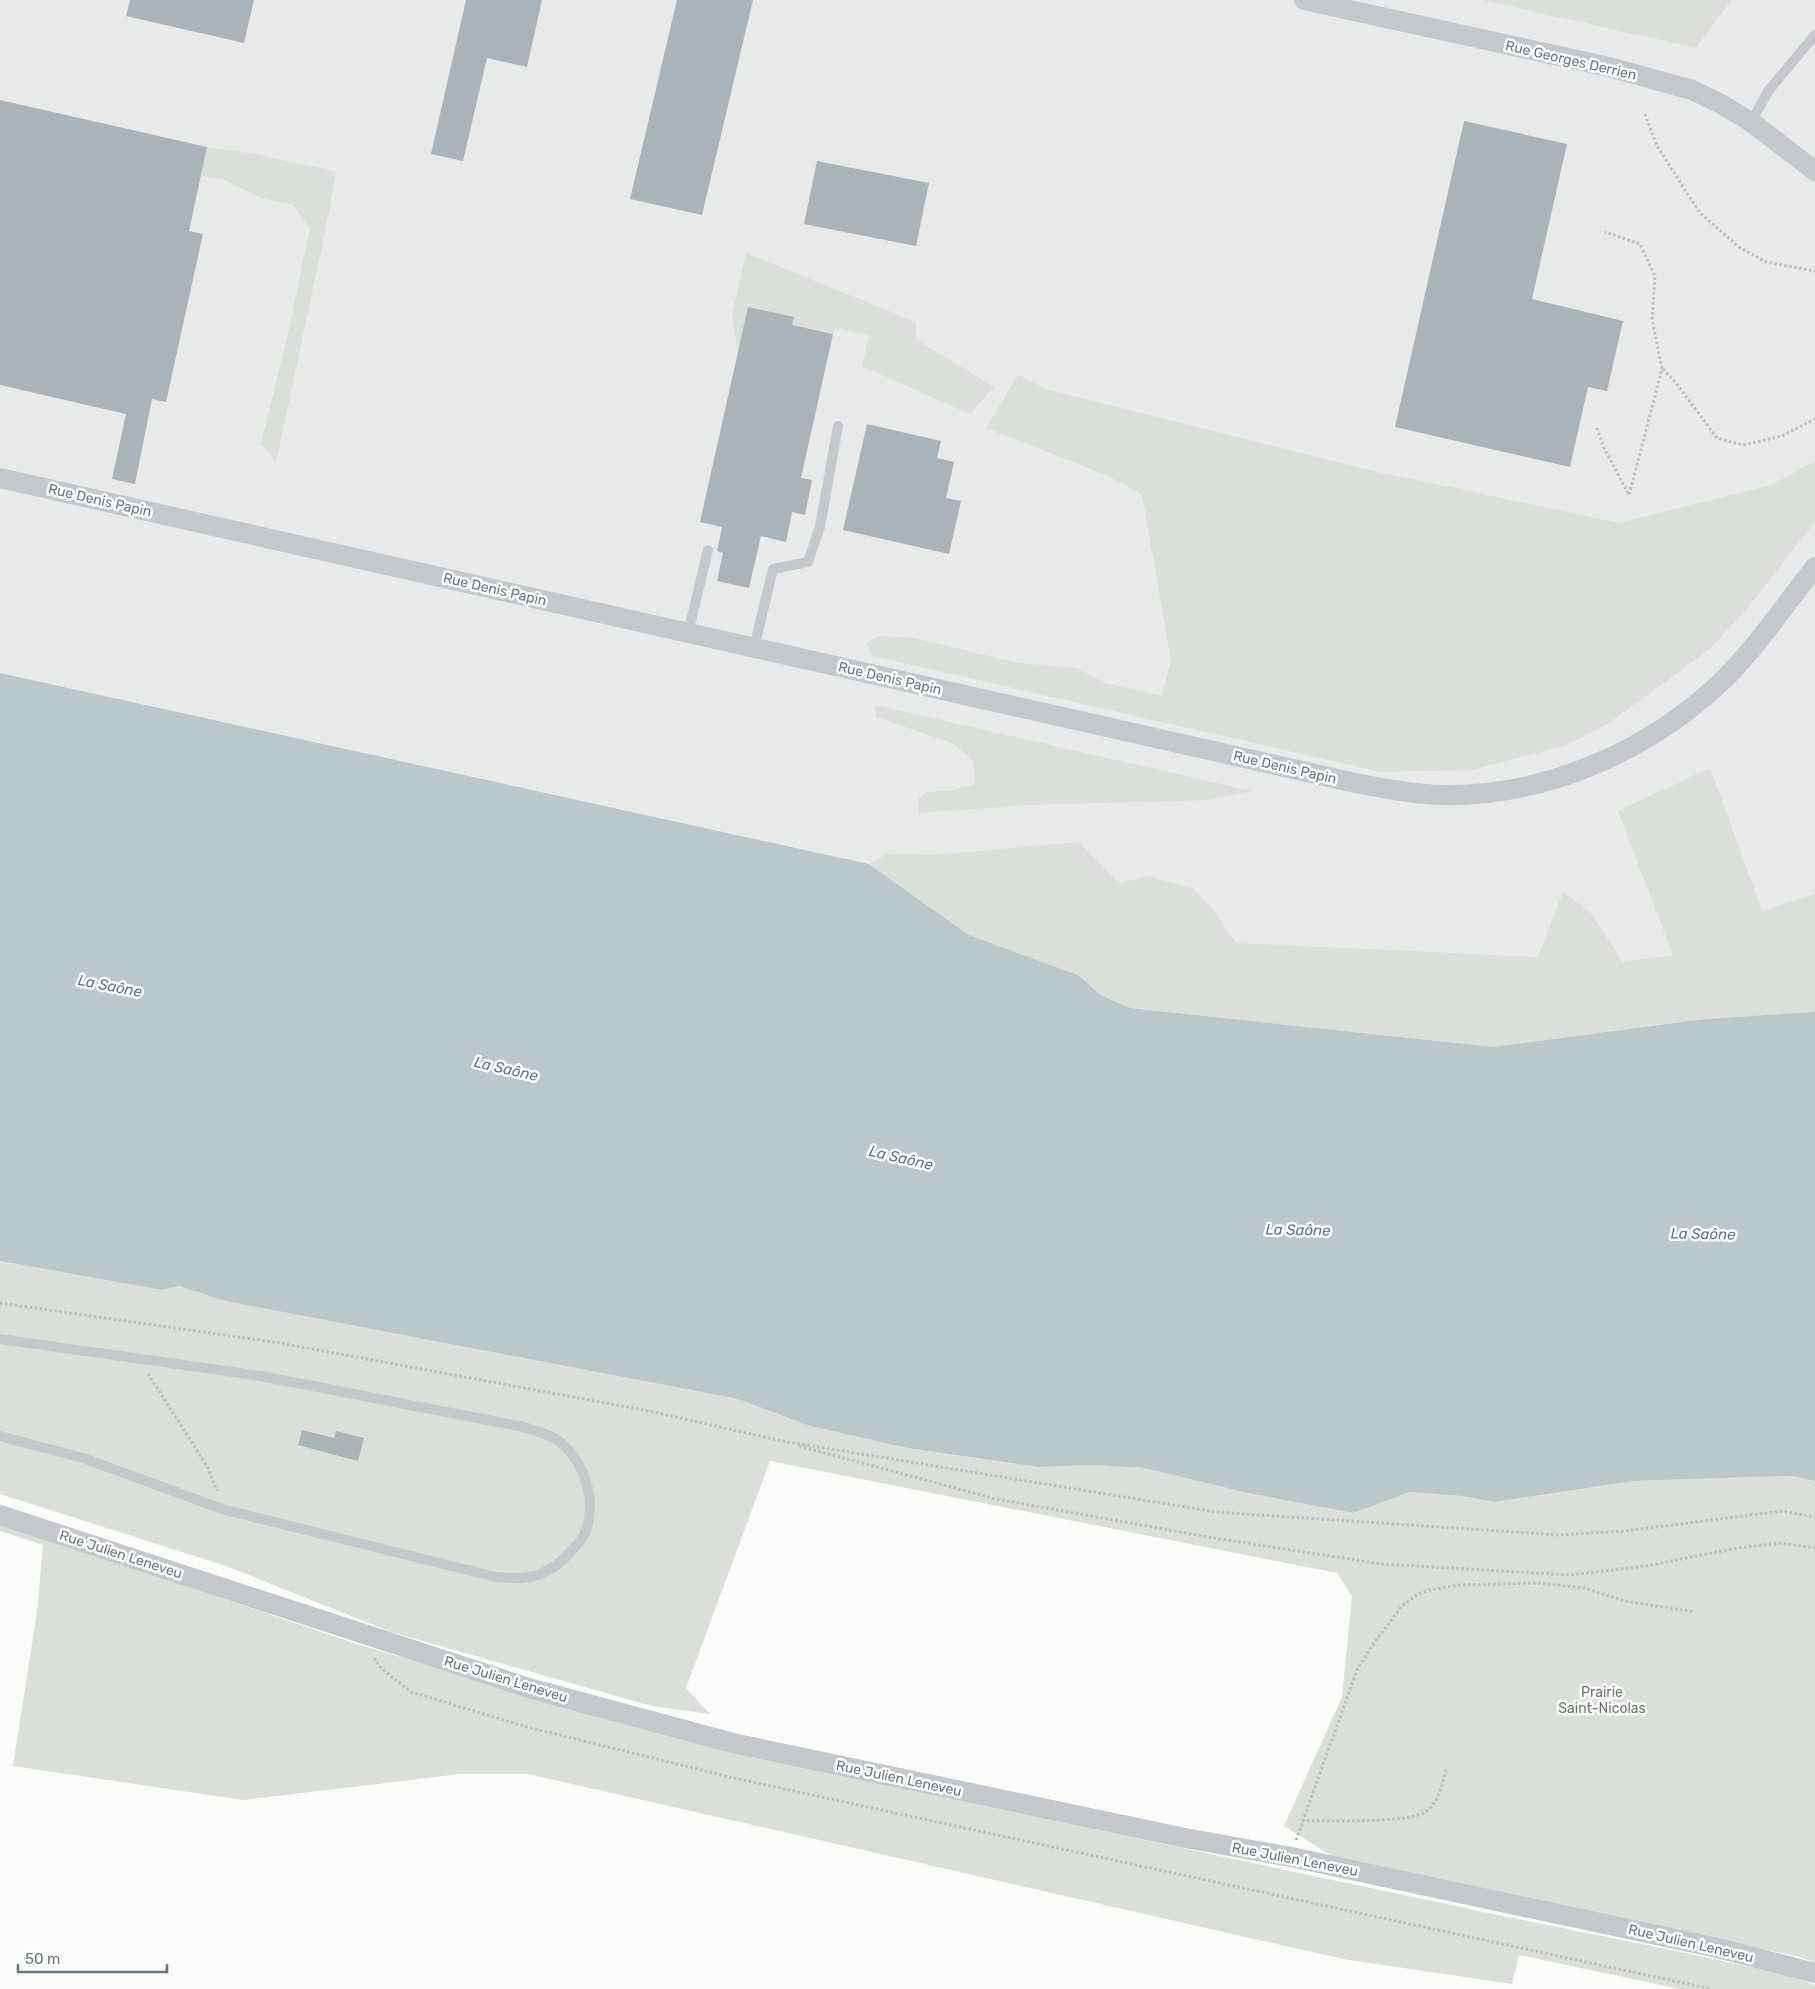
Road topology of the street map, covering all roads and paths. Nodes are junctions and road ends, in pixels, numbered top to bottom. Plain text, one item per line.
1 (1304, 0) edge
2 (1815, 35) edge
3 (1645, 114) dead end
4 (1751, 122) junction
5 (1815, 171) edge
6 (1605, 232) dead end
7 (1815, 271) edge
8 (1662, 368) junction
9 (1815, 419) edge
10 (838, 426) dead end
11 (1597, 428) dead end
12 (0, 478) edge
13 (708, 550) dead end
14 (1815, 567) edge
15 (688, 633) junction
16 (754, 648) junction
17 (0, 1303) edge
18 (0, 1339) edge
19 (140, 1359) junction
20 (0, 1436) edge
21 (782, 1441) junction
22 (225, 1510) junction
23 (0, 1515) edge
24 (1815, 1517) edge
25 (1815, 1548) edge
26 (1695, 1612) dead end
27 (358, 1632) junction
28 (1446, 1767) dead end
29 (1302, 1821) junction
30 (1291, 1857) junction
31 (1815, 1973) edge
32 (1711, 1989) edge

1 - 4 street, Rue Georges Derrien
2 - 4 lane
3 - 7 path
4 - 5 street, Rue Georges Derrien
6 - 8 path
8 - 9 path
8 - 11 path
10 - 16 lane
12 - 15 street, Rue Denis Papin
13 - 15 lane
14 - 16 street, Rue Denis Papin
15 - 16 street, Rue Denis Papin
17 - 21 path
18 - 19 lane
19 - 22 path
19 - 22 lane
20 - 22 lane
21 - 24 path
21 - 25 path
23 - 27 street, Rue Julien Leneveu
26 - 29 path
27 - 30 street, Rue Julien Leneveu
27 - 32 path
28 - 29 path
29 - 30 path
30 - 31 street, Rue Julien Leneveu

